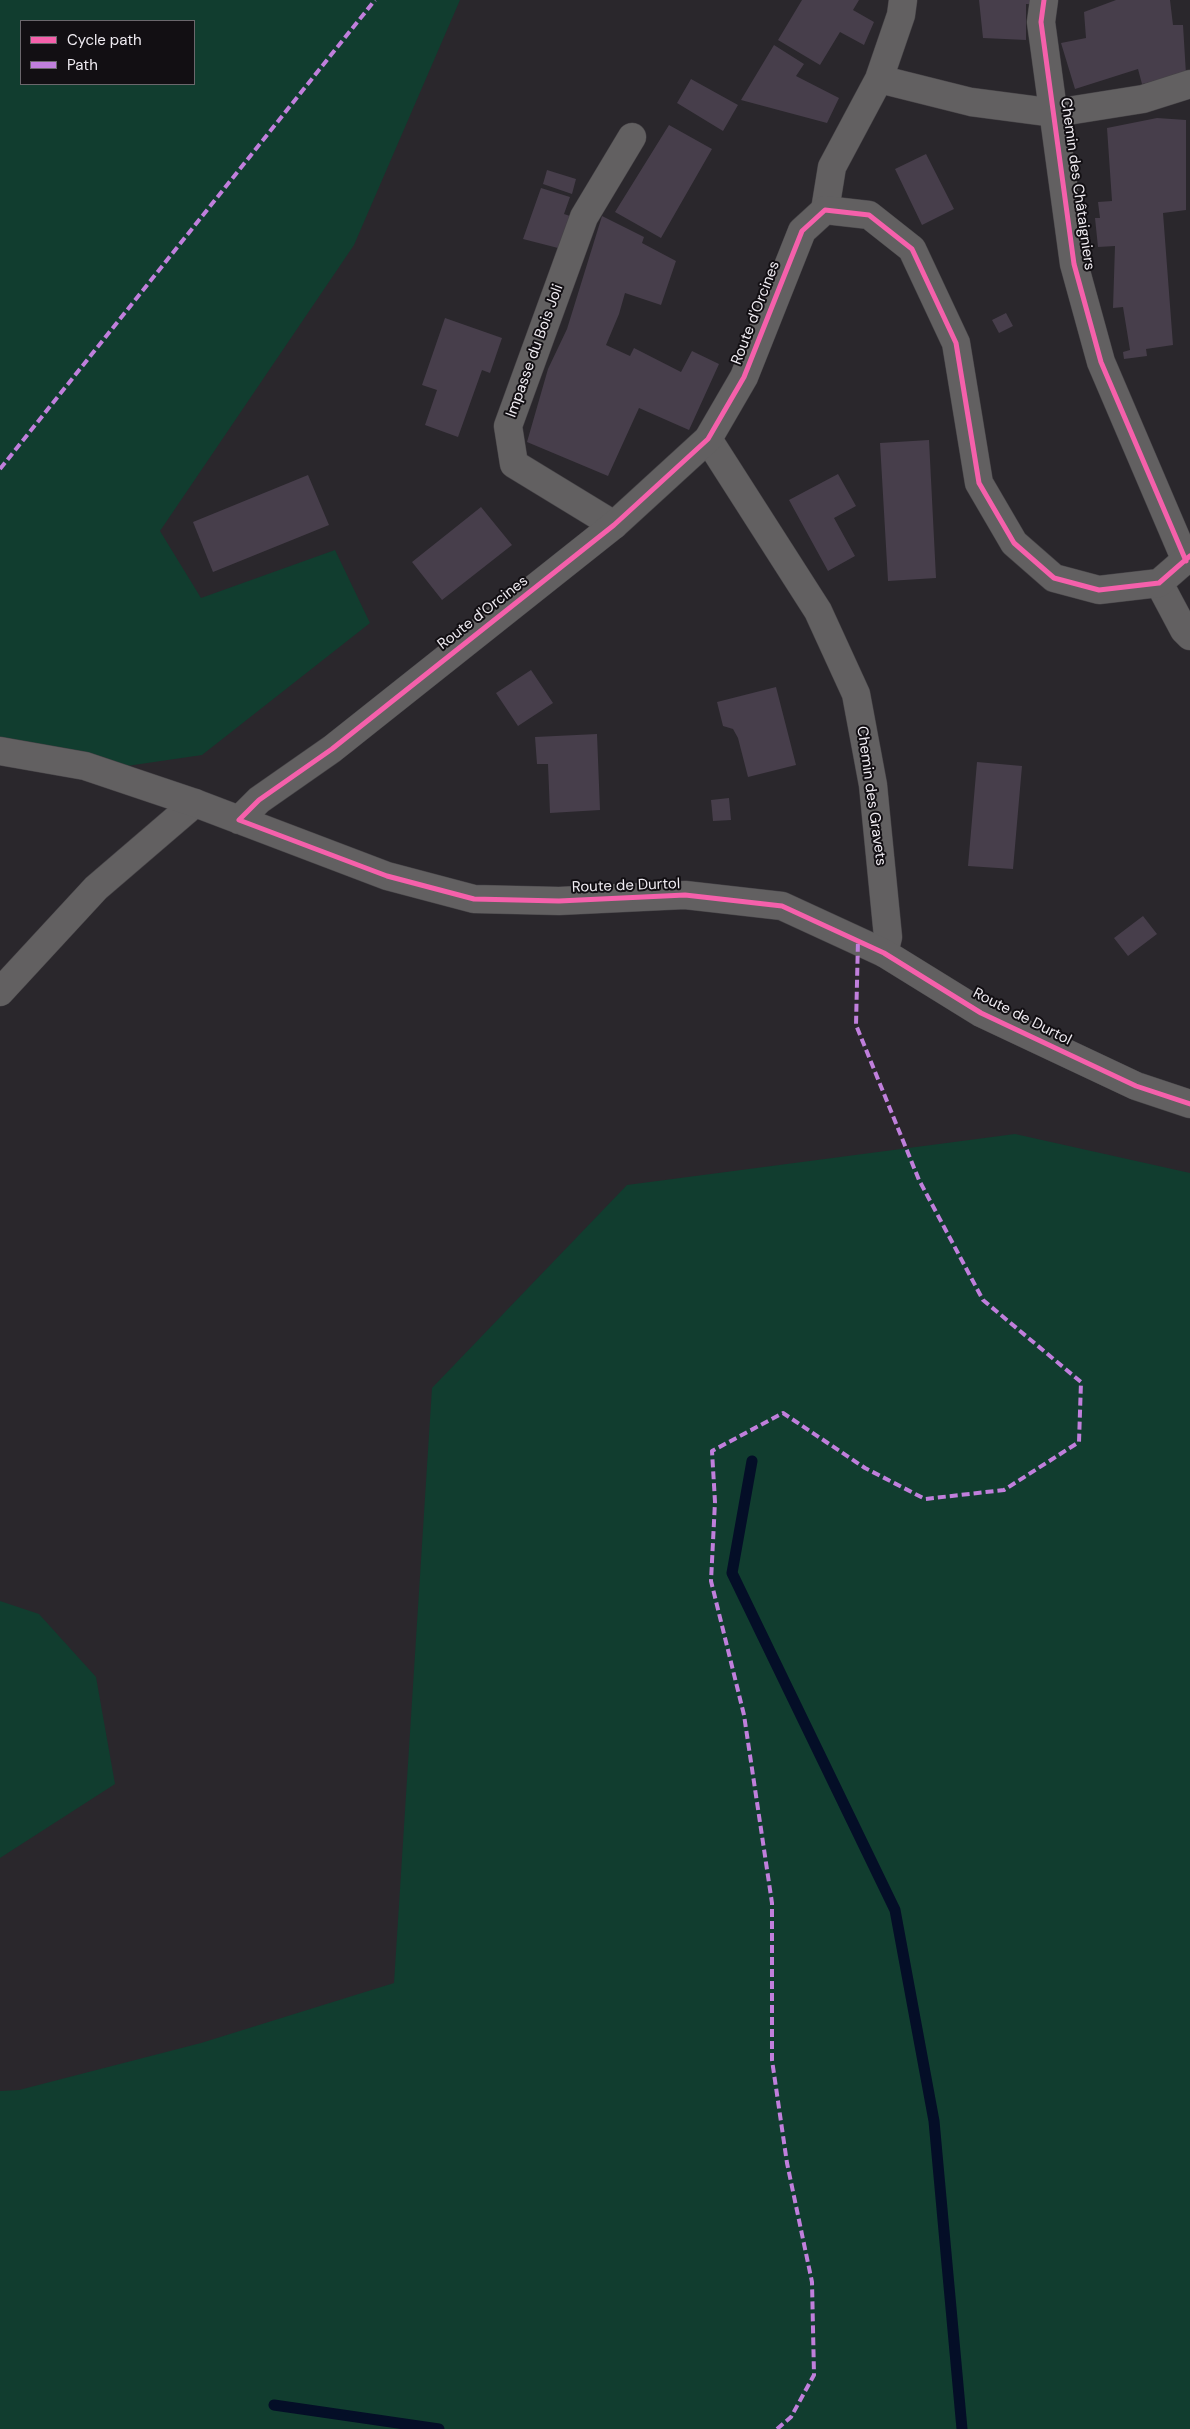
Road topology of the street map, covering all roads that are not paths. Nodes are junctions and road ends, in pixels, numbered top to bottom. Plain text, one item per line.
1 (903, 0) edge
2 (1044, 0) edge
3 (879, 80) junction
4 (1190, 84) edge
5 (1055, 113) junction
6 (632, 137) dead end
7 (825, 210) junction
8 (708, 439) junction
9 (614, 525) junction
10 (1188, 559) edge
11 (1158, 583) junction
12 (1190, 636) edge
13 (0, 751) edge
14 (195, 804) junction
15 (239, 820) junction
16 (884, 953) junction
17 (0, 992) edge
18 (1190, 1104) edge

1 - 3 street
2 - 5 street, Chemin des Châtaigniers
3 - 5 street
3 - 7 street
4 - 5 street
5 - 10 street, Chemin des Châtaigniers
6 - 9 street, Impasse du Bois Joli
7 - 8 street, Route d'Orcines
7 - 11 street
8 - 9 street, Route d'Orcines
8 - 16 street, Chemin des Gravets
9 - 15 street, Route d'Orcines
10 - 11 street
11 - 12 street
13 - 14 street, Route de Durtol
14 - 15 street, Route de Durtol
14 - 17 street
15 - 16 street, Route de Durtol
16 - 18 street, Route de Durtol

